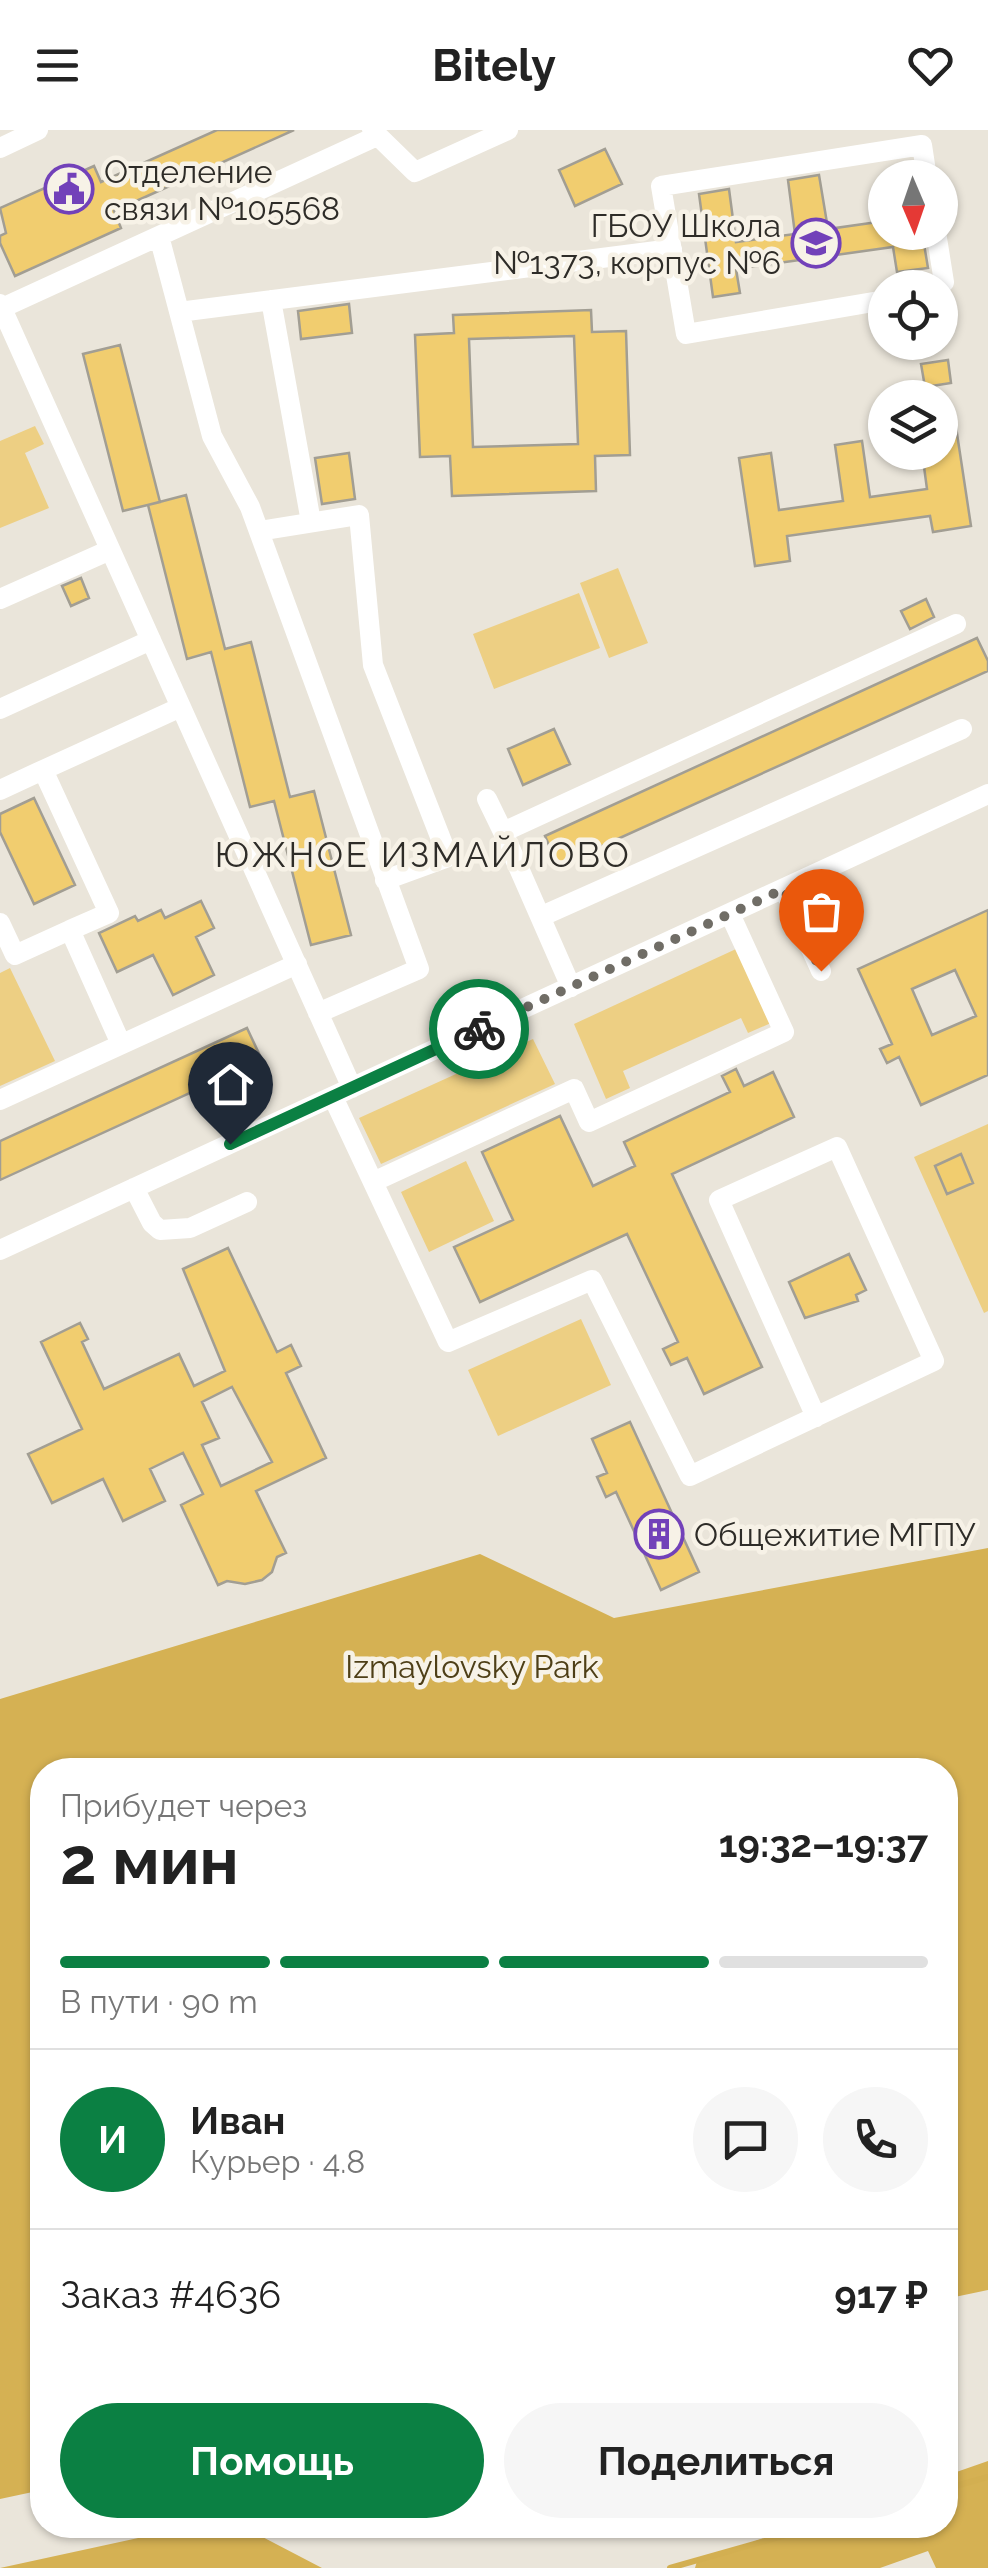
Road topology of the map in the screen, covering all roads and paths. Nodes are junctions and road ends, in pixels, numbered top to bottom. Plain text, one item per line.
1 (38, 130) edge
2 (508, 130) edge
3 (374, 134) edge
4 (0, 148) edge
5 (925, 160) edge
6 (159, 236) junction
7 (672, 249) junction
8 (271, 300) junction
9 (868, 303) edge
10 (1, 306) edge
11 (179, 312) junction
12 (312, 522) junction
13 (259, 531) junction
14 (110, 550) junction
15 (0, 599) edge
16 (956, 624) dead end
17 (151, 640) junction
18 (181, 707) junction
19 (0, 709) edge
20 (962, 729) dead end
21 (43, 770) junction
22 (0, 790) edge
23 (987, 798) edge
24 (487, 800) dead end
25 (503, 832) junction
26 (385, 880) junction
27 (784, 889) junction
28 (730, 914) junction
29 (542, 916) junction
30 (0, 924) edge
31 (70, 930) junction
32 (297, 964) junction
33 (821, 971) dead end
34 (571, 988) junction
35 (318, 1013) junction
36 (121, 1044) junction
37 (343, 1092) junction
38 (0, 1100) edge
39 (374, 1182) junction
40 (134, 1188) junction
41 (247, 1202) dead end
42 (0, 1250) edge
43 (816, 1418) junction

1 - 4 street
2 - 3 street
3 - 6 street
5 - 7 street
6 - 10 street
6 - 11 street
7 - 8 street
7 - 9 street
8 - 11 street
8 - 12 street
10 - 14 street
11 - 13 street
12 - 13 street
12 - 26 street
13 - 26 street
14 - 15 street
14 - 17 street
16 - 25 street
17 - 18 street
17 - 19 street
18 - 21 street
18 - 32 street
20 - 29 street
21 - 22 street
21 - 31 street
23 - 27 street
24 - 25 street
25 - 29 street
26 - 35 street
27 - 28 street
27 - 33 street
28 - 34 street
28 - 39 street
29 - 34 street
30 - 31 street
31 - 36 street
32 - 35 street
32 - 36 street
34 - 37 street
35 - 37 street
36 - 38 street
37 - 39 street
37 - 40 street
39 - 43 street
40 - 41 street
40 - 42 street
43 - 43 street

